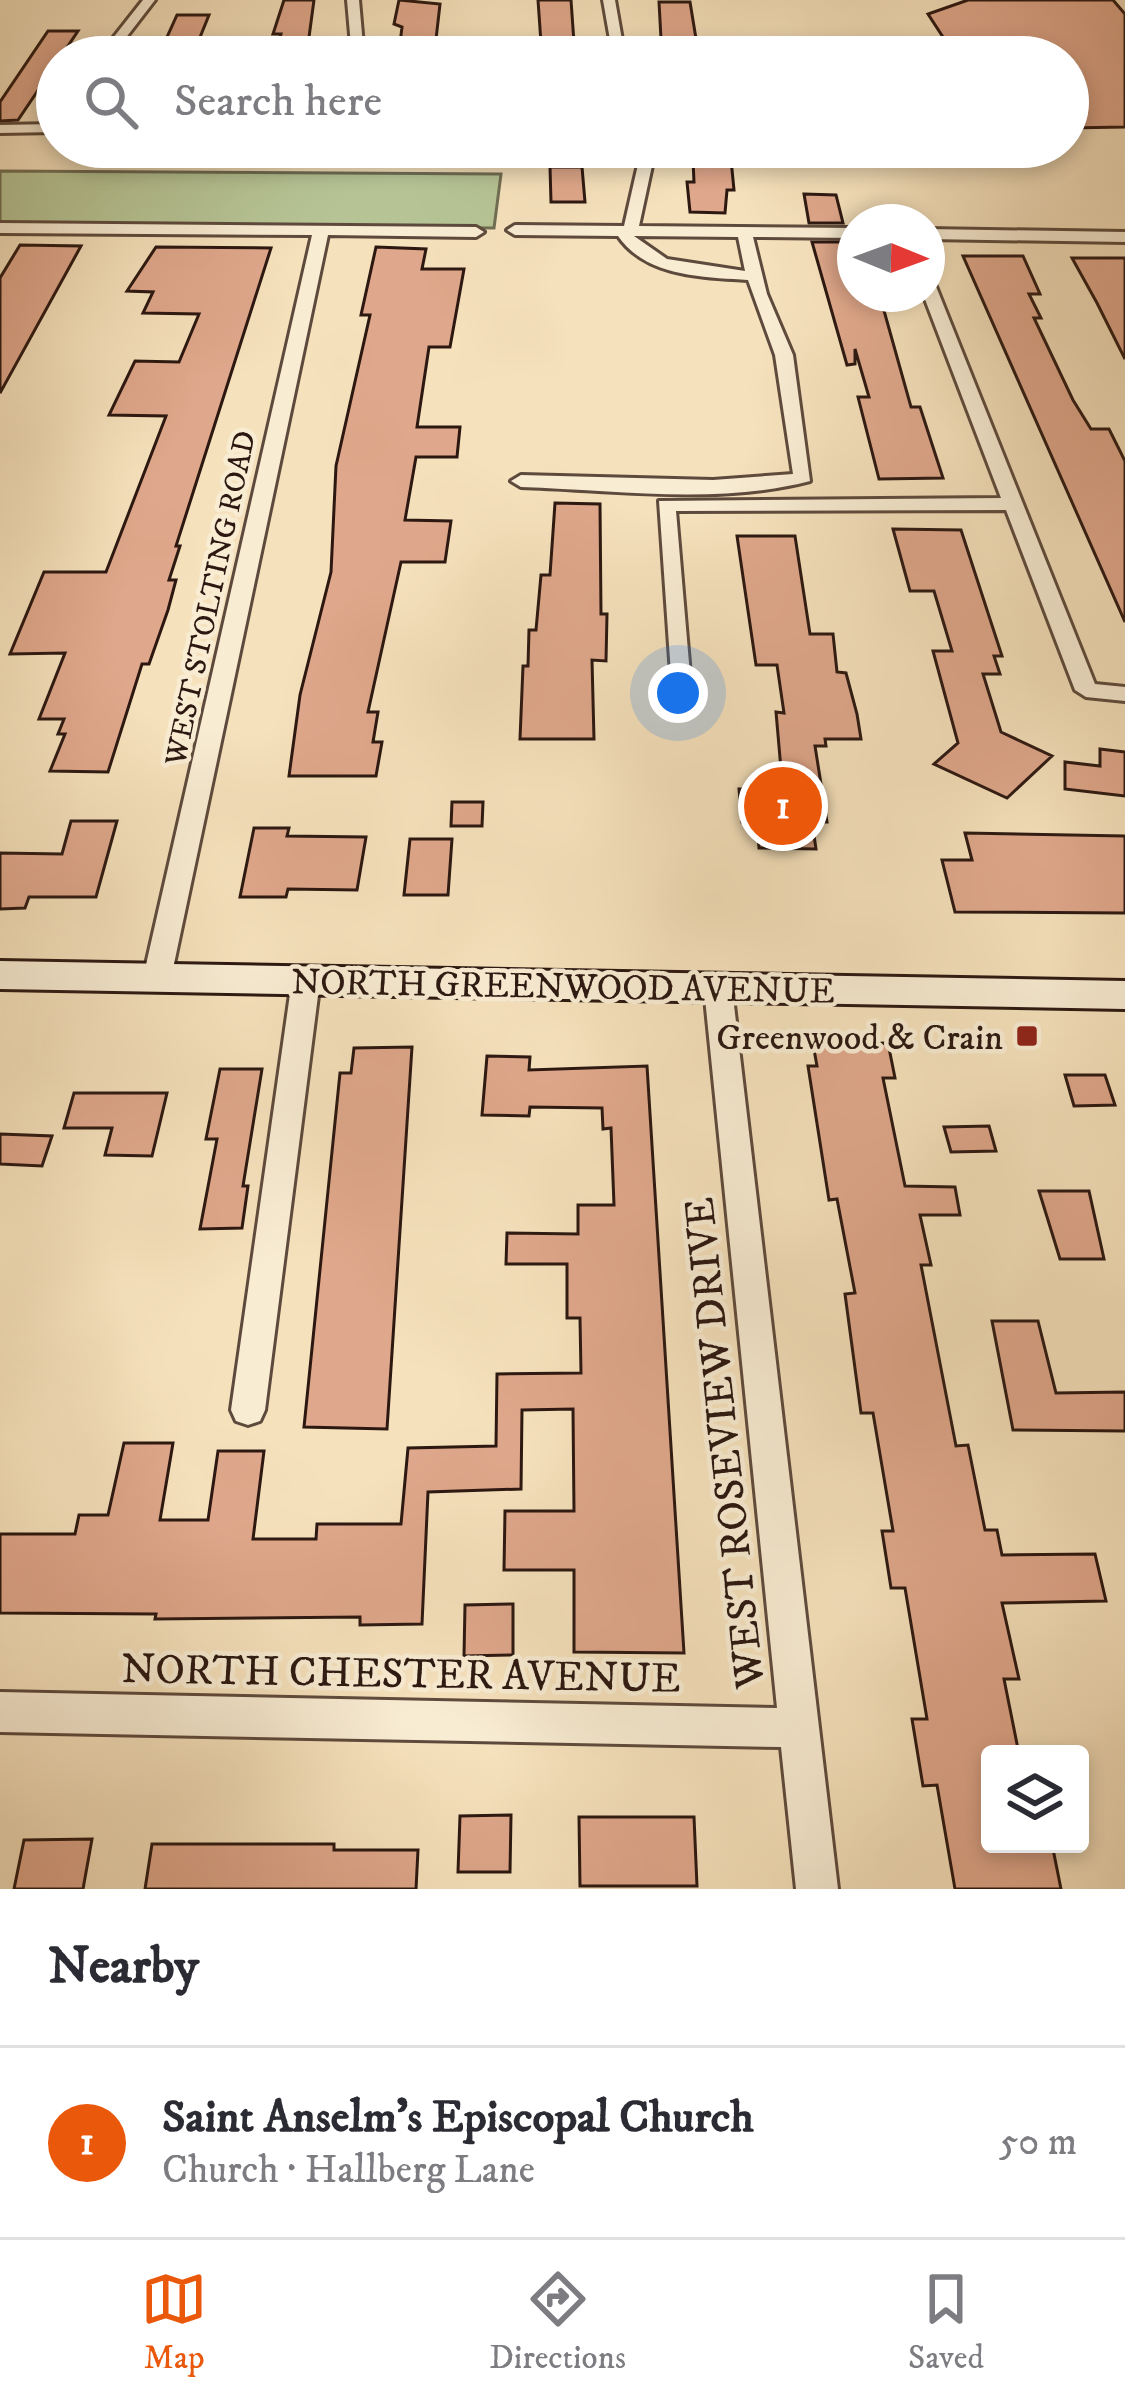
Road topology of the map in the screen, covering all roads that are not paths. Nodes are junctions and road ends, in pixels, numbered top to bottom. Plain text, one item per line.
1 (148, 0) edge
2 (353, 0) edge
3 (609, 0) edge
4 (120, 36) edge
5 (356, 36) edge
6 (615, 36) edge
7 (36, 128) edge
8 (0, 129) edge
9 (643, 168) edge
10 (0, 228) edge
11 (322, 230) junction
12 (515, 230) dead end
13 (627, 230) junction
14 (476, 232) dead end
15 (744, 232) junction
16 (837, 233) edge
17 (945, 234) edge
18 (1125, 237) edge
19 (753, 276) junction
20 (938, 312) edge
21 (520, 481) dead end
22 (745, 483) junction
23 (1014, 504) junction
24 (751, 505) junction
25 (1125, 694) edge
26 (681, 698) dead end
27 (0, 975) edge
28 (157, 978) junction
29 (306, 980) junction
30 (718, 988) junction
31 (1125, 994) edge
32 (248, 1410) dead end
33 (0, 1712) edge
34 (800, 1728) junction
35 (818, 1889) edge

1 - 4 street
2 - 5 street
3 - 6 street
7 - 8 street
9 - 13 street
10 - 11 street
11 - 14 street
11 - 28 street, WEST STOLTING ROAD
12 - 13 street
13 - 15 street
13 - 19 street
15 - 16 street
15 - 19 street
17 - 18 street
19 - 22 street
20 - 23 street
21 - 22 street
22 - 24 street
23 - 24 street
23 - 25 street
24 - 26 street
27 - 28 main road, NORTH GREENWOOD AVENUE
28 - 29 main road, NORTH GREENWOOD AVENUE
29 - 30 main road, NORTH GREENWOOD AVENUE
29 - 32 street
30 - 31 main road, NORTH GREENWOOD AVENUE
30 - 34 street, WEST ROSEVIEW DRIVE
33 - 34 street, NORTH CHESTER AVENUE
34 - 35 street, WEST ROSEVIEW DRIVE

